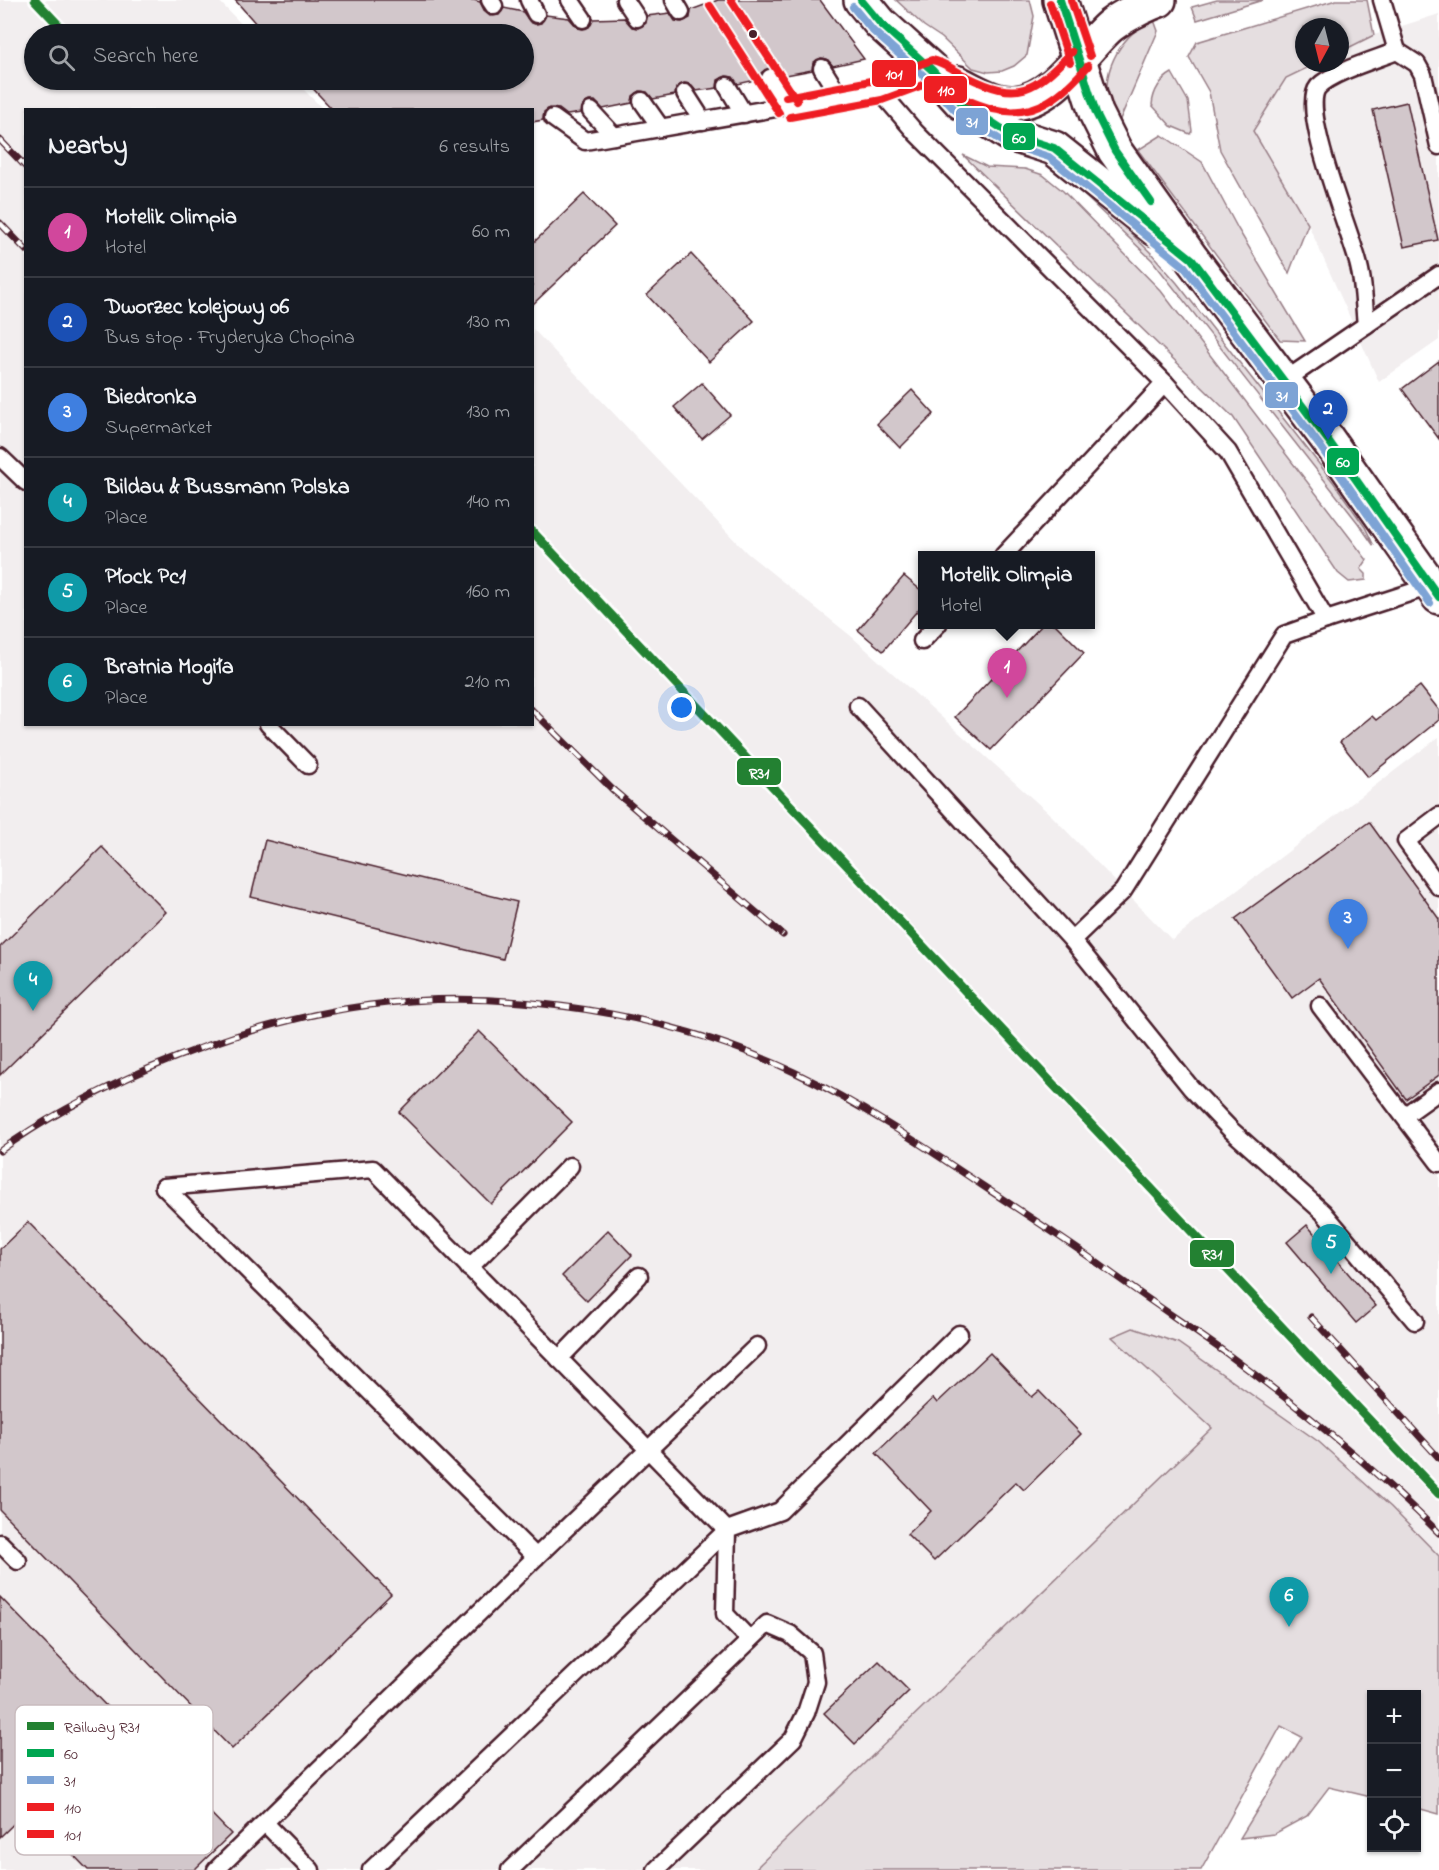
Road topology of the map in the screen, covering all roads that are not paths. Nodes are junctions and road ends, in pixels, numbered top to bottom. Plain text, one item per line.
1 (570, 0) edge
2 (625, 0) edge
3 (861, 0) edge
4 (1060, 0) edge
5 (1159, 0) edge
6 (1382, 0) edge
7 (636, 18) dead end
8 (583, 19) dead end
9 (1397, 51) junction
10 (1080, 59) junction
11 (822, 68) dead end
12 (932, 70) junction
13 (770, 78) dead end
14 (727, 86) dead end
15 (879, 90) junction
16 (685, 93) dead end
17 (840, 97) junction
18 (642, 101) dead end
19 (788, 107) junction
20 (591, 111) dead end
21 (744, 114) junction
22 (553, 118) dead end
23 (703, 121) junction
24 (661, 128) junction
25 (614, 136) junction
26 (1439, 146) edge
27 (1192, 259) junction
28 (1439, 275) edge
29 (1366, 326) junction
30 (1284, 381) junction
31 (1165, 383) junction
32 (0, 457) edge
33 (24, 480) edge
34 (1007, 551) edge
35 (1435, 592) edge
36 (1326, 620) junction
37 (934, 629) edge
38 (922, 642) dead end
39 (858, 706) dead end
40 (270, 726) edge
41 (308, 765) dead end
42 (1439, 816) edge
43 (1439, 887) edge
44 (1072, 940) junction
45 (1320, 1006) dead end
46 (1439, 1091) edge
47 (1404, 1116) junction
48 (1439, 1163) edge
49 (570, 1166) dead end
50 (469, 1268) junction
51 (639, 1276) dead end
52 (1415, 1321) dead end
53 (959, 1334) dead end
54 (757, 1346) dead end
55 (559, 1359) junction
56 (648, 1451) junction
57 (727, 1530) junction
58 (0, 1543) edge
59 (536, 1557) junction
60 (18, 1561) dead end
61 (750, 1640) junction
62 (265, 1823) junction
63 (216, 1870) edge
64 (311, 1870) edge
65 (371, 1870) edge
66 (510, 1870) edge
67 (656, 1870) edge

1 - 8 lane
2 - 7 lane
3 - 12 street
4 - 10 street
5 - 10 street
6 - 9 lane
9 - 26 lane
9 - 29 lane
10 - 12 street
10 - 27 street
11 - 17 lane
12 - 15 lane
12 - 27 street
13 - 19 lane
14 - 21 lane
15 - 17 lane
15 - 31 lane
16 - 23 lane
17 - 19 lane
18 - 24 lane
19 - 21 lane
20 - 25 lane
21 - 23 lane
22 - 25 lane
23 - 24 lane
24 - 25 lane
27 - 30 street
28 - 29 lane
29 - 30 lane
30 - 35 street
31 - 34 lane
31 - 36 lane
32 - 33 lane
35 - 36 lane
36 - 44 lane
37 - 38 lane
39 - 44 lane
40 - 41 lane
42 - 43 lane
44 - 52 lane
45 - 47 lane
46 - 47 lane
47 - 48 lane
49 - 50 lane
50 - 55 lane
50 - 59 lane
51 - 55 lane
53 - 57 lane
54 - 56 lane
55 - 56 lane
56 - 57 lane
56 - 59 lane
57 - 61 lane
57 - 65 lane
58 - 60 lane
59 - 62 lane
61 - 66 lane
61 - 67 lane
62 - 63 lane
62 - 64 lane

